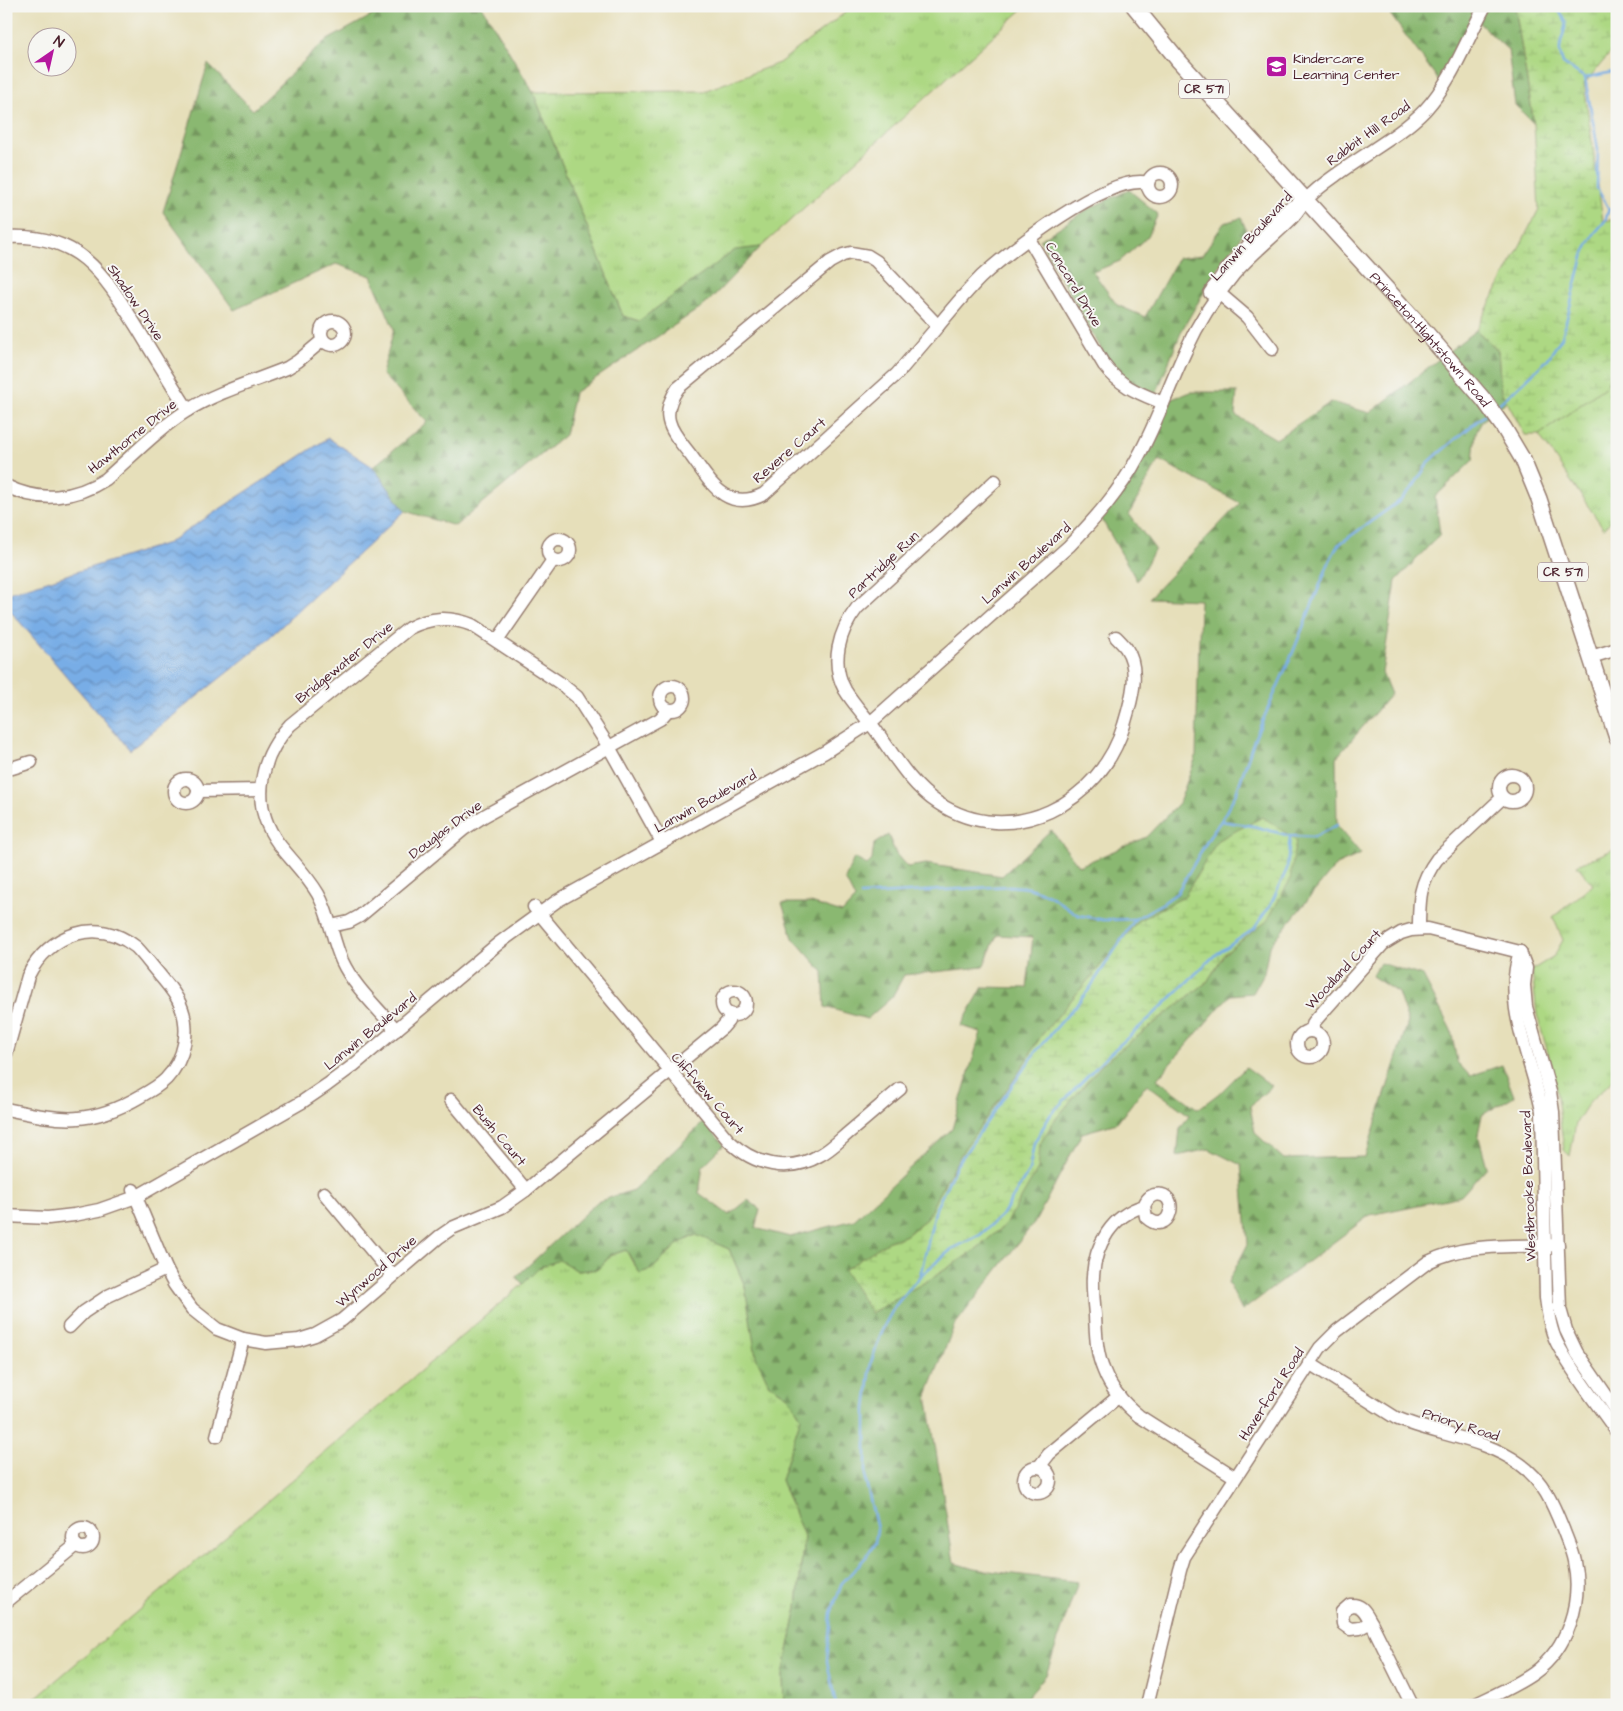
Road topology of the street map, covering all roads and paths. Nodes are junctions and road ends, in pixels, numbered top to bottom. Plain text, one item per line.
1 (1134, 6) edge
2 (1485, 6) edge
3 (1148, 182) dead end
4 (1306, 200) junction
5 (6, 237) edge
6 (1029, 239) junction
7 (1217, 290) junction
8 (938, 326) junction
9 (323, 340) dead end
10 (1272, 349) dead end
11 (1160, 402) junction
12 (188, 410) junction
13 (995, 481) dead end
14 (6, 486) edge
15 (553, 560) dead end
16 (1116, 637) dead end
17 (497, 641) junction
18 (1617, 649) edge
19 (1591, 657) junction
20 (668, 710) dead end
21 (868, 719) junction
22 (1617, 738) edge
23 (609, 747) junction
24 (31, 762) dead end
25 (6, 768) edge
26 (261, 790) junction
27 (198, 791) dead end
28 (1502, 798) dead end
29 (660, 839) junction
30 (536, 911) junction
31 (331, 926) junction
32 (1420, 929) junction
33 (1520, 952) joint
34 (730, 1015) dead end
35 (394, 1027) junction
36 (1311, 1031) dead end
37 (6, 1054) edge
38 (670, 1071) junction
39 (900, 1089) dead end
40 (451, 1100) dead end
41 (6, 1109) edge
42 (526, 1190) junction
43 (324, 1193) dead end
44 (134, 1194) junction
45 (1144, 1206) dead end
46 (6, 1209) edge
47 (6, 1216) edge
48 (1551, 1245) junction
49 (166, 1270) junction
50 (394, 1276) junction
51 (69, 1327) dead end
52 (243, 1339) junction
53 (1310, 1363) junction
54 (1119, 1396) junction
55 (1617, 1411) edge
56 (1617, 1432) edge
57 (217, 1436) dead end
58 (1040, 1467) dead end
59 (1235, 1477) junction
60 (76, 1545) dead end
61 (6, 1602) edge
62 (1371, 1622) dead end
63 (1147, 1705) edge
64 (1412, 1705) edge
65 (1474, 1705) edge

1 - 4 main road, Princeton-Hightstown Road / CR 571
2 - 4 street, Rabbit Hill Road
3 - 6 street
4 - 7 street, Lanwin Boulevard
4 - 19 main road, Princeton-Hightstown Road / CR 571
5 - 12 street, Shadow Drive
6 - 8 street, Concord Drive
6 - 11 street, Concord Drive
7 - 10 street
7 - 11 street, Lanwin Boulevard
8 - 8 street, Revere Court
9 - 12 street, Hawthorne Drive
11 - 21 street, Lanwin Boulevard
12 - 14 street, Hawthorne Drive
13 - 21 street, Partridge Run
15 - 17 street
16 - 21 street, Partridge Run
17 - 23 street, Bridgewater Drive
17 - 26 street, Bridgewater Drive
18 - 19 street
19 - 22 main road, Princeton-Hightstown Road / CR 571
20 - 23 street, Douglas Drive
21 - 29 street, Lanwin Boulevard
23 - 29 street, Bridgewater Drive
23 - 31 street, Douglas Drive
24 - 25 street
26 - 27 street
26 - 31 street, Bridgewater Drive
28 - 32 street
29 - 30 street, Lanwin Boulevard
30 - 35 street, Lanwin Boulevard
30 - 38 street, Cliffview Court
31 - 35 street, Bridgewater Drive
32 - 33 street, Woodland Court
32 - 36 street, Woodland Court
33 - 48 street, Westbrooke Boulevard
34 - 38 street, Wynwood Drive
35 - 44 street, Lanwin Boulevard
37 - 41 street
38 - 39 street, Cliffview Court
38 - 42 street, Wynwood Drive
40 - 42 street, Bush Court
42 - 50 street, Wynwood Drive
43 - 50 street
44 - 46 street, Lanwin Boulevard
44 - 47 street, Lanwin Boulevard
44 - 49 street, Wynwood Drive
45 - 54 street
48 - 53 street, Haverford Road
48 - 55 street, Westbrooke Boulevard
48 - 56 street, Westbrooke Boulevard
49 - 51 street
49 - 52 street, Wynwood Drive
50 - 52 street, Wynwood Drive
52 - 57 street
53 - 59 street, Haverford Road
53 - 65 street, Priory Road
54 - 58 street
54 - 59 street
59 - 63 street, Haverford Road
60 - 61 street
62 - 64 street

